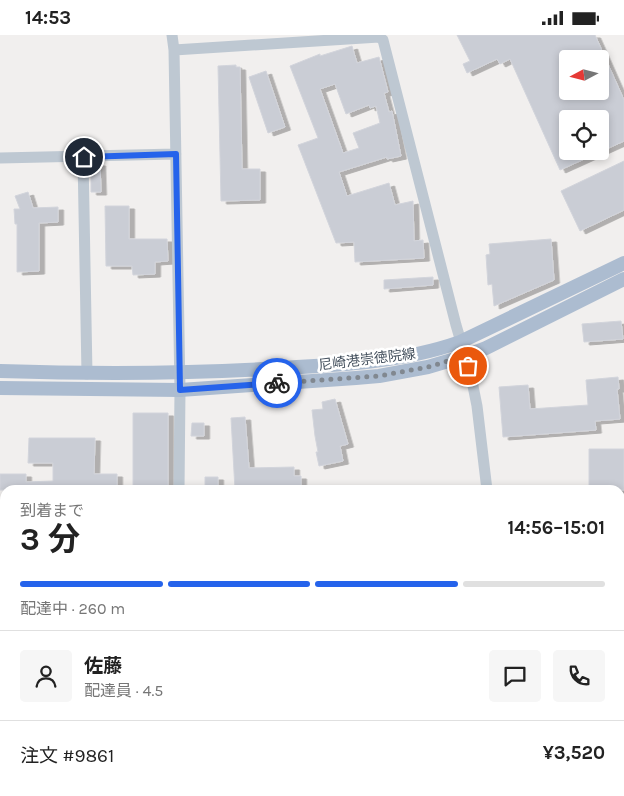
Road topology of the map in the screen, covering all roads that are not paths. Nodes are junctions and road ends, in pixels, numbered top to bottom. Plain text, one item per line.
1 (172, 35) edge
2 (174, 50) junction
3 (176, 154) junction
4 (84, 157) junction
5 (0, 158) edge
6 (624, 263) edge
7 (624, 279) edge
8 (460, 341) junction
9 (465, 356) junction
10 (0, 371) edge
11 (180, 373) junction
12 (88, 374) junction
13 (0, 387) edge
14 (180, 390) junction
15 (179, 485) edge
16 (486, 485) edge

1 - 2 street
2 - 3 street
2 - 8 street
3 - 4 street
3 - 11 street
4 - 5 street
4 - 12 street
6 - 8 main road, 尼崎港崇徳院線
7 - 9 main road, 尼崎港崇徳院線
8 - 9 street
8 - 11 main road, 尼崎港崇徳院線
9 - 14 main road, 尼崎港崇徳院線
9 - 16 street
10 - 12 main road, 尼崎港崇徳院線
11 - 12 main road, 尼崎港崇徳院線
11 - 14 street
13 - 14 main road, 尼崎港崇徳院線
14 - 15 street

